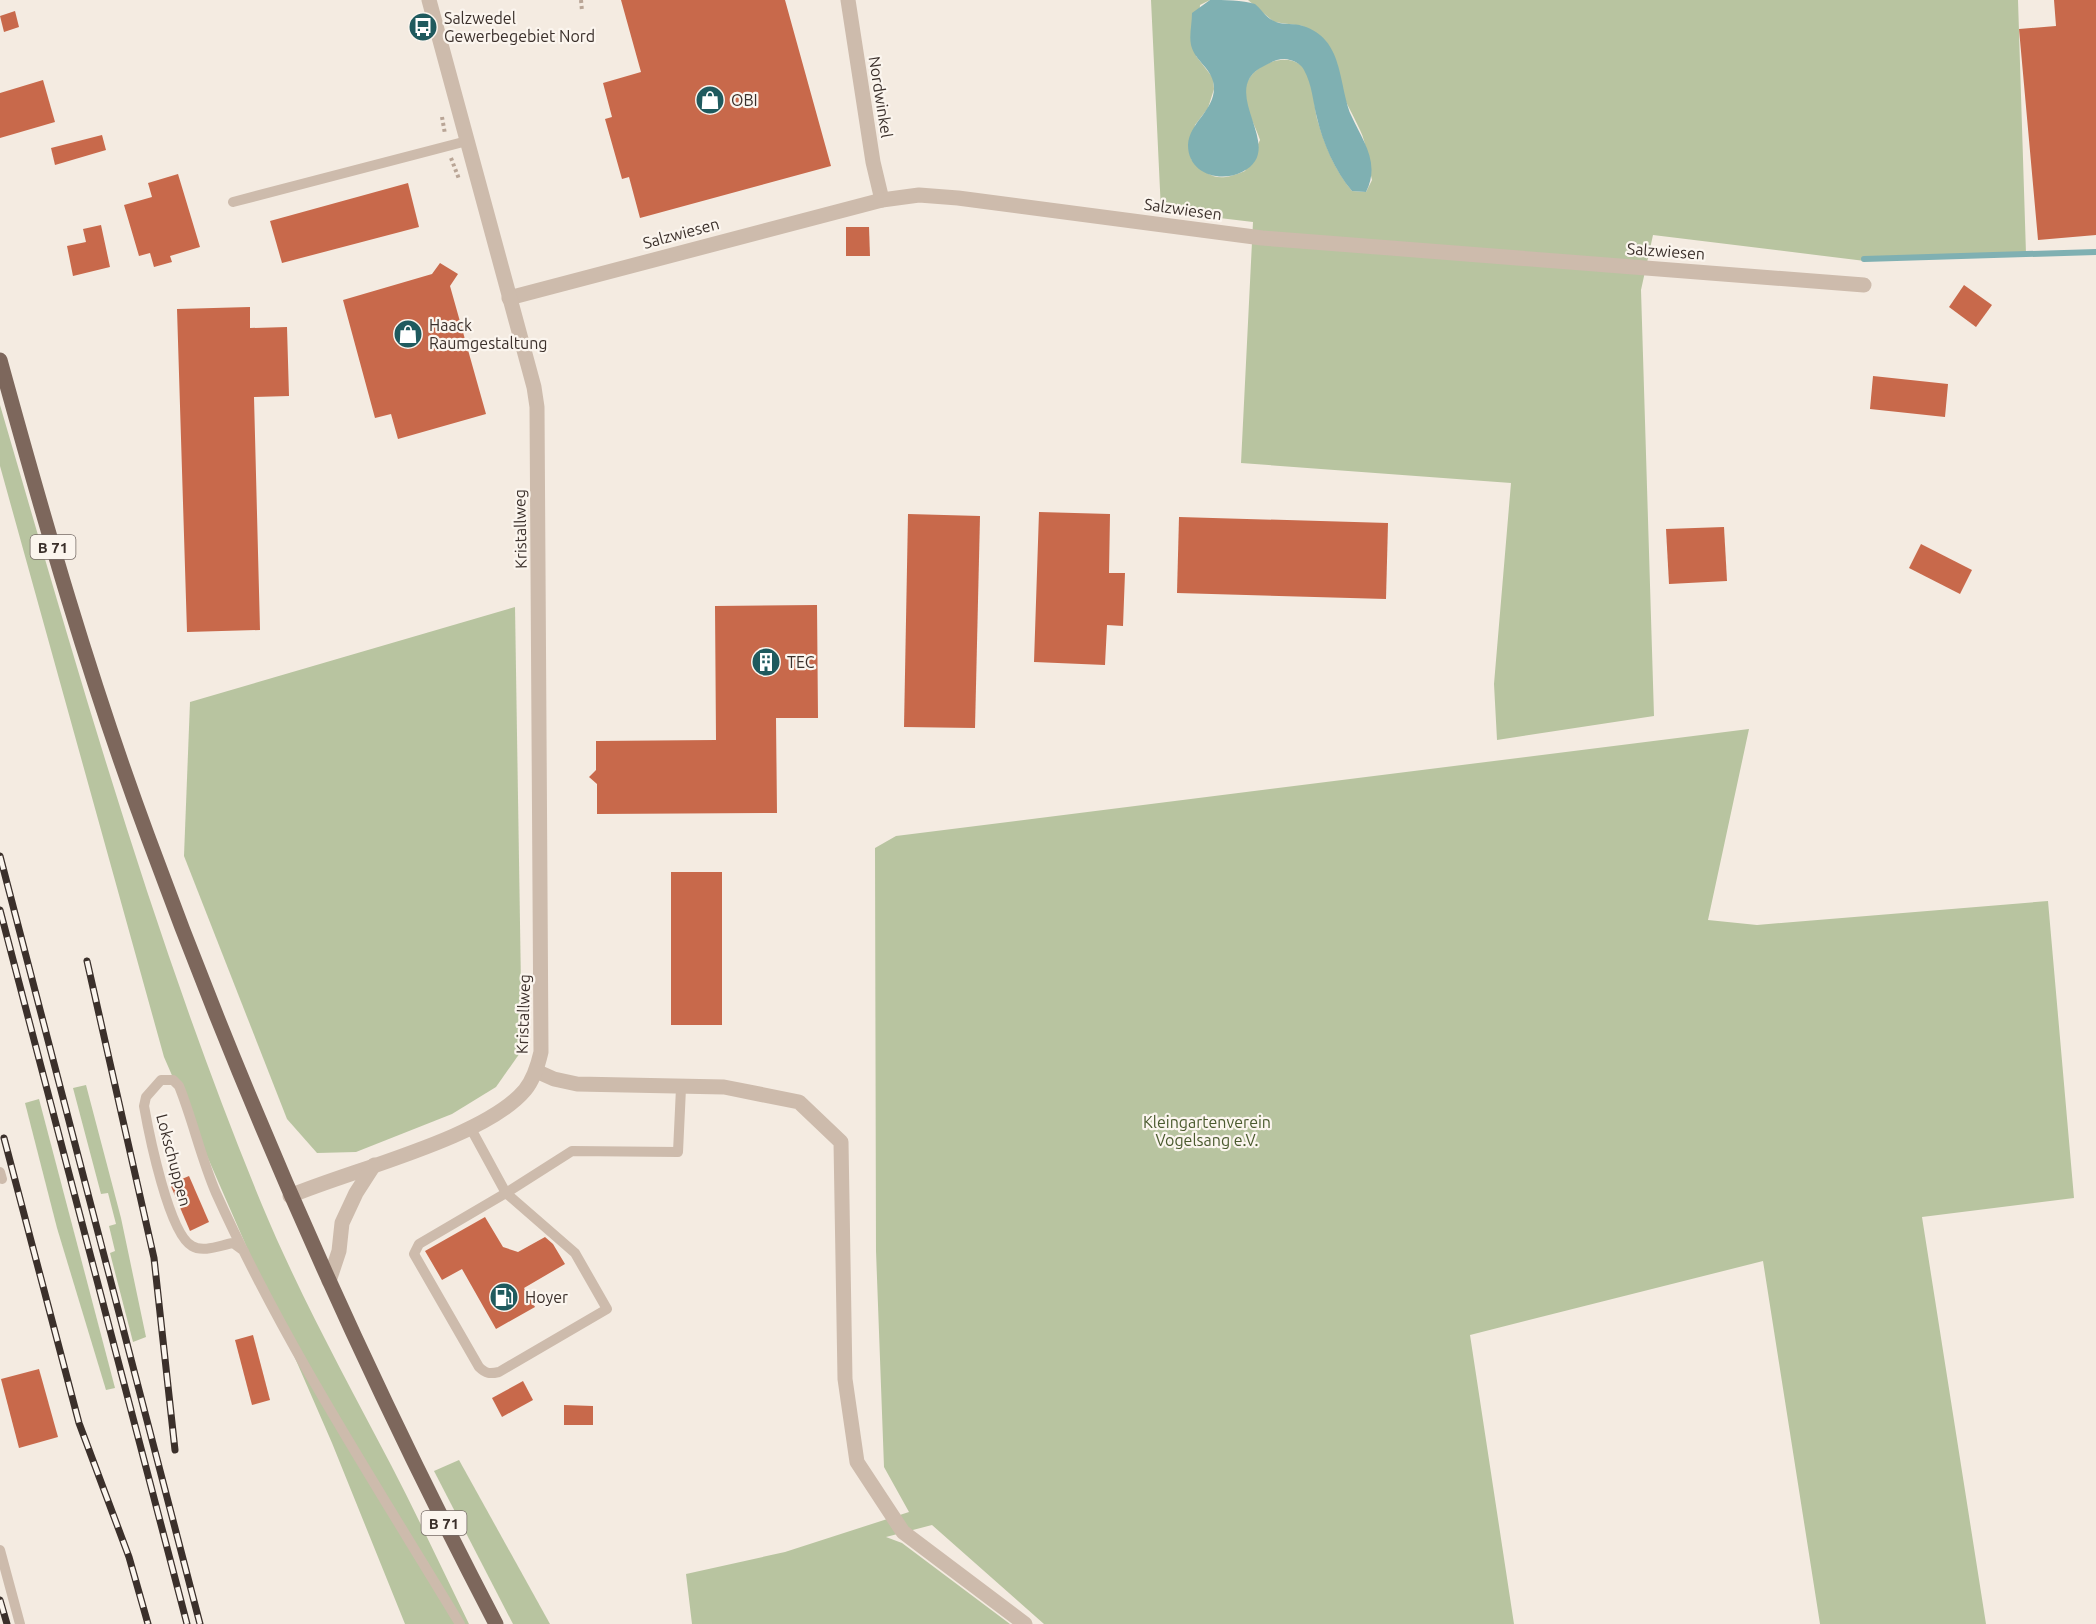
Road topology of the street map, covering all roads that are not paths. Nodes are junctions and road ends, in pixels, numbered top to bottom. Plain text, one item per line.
1 (429, 0) edge
2 (848, 0) edge
3 (467, 141) junction
4 (882, 200) junction
5 (233, 201) dead end
6 (1864, 285) dead end
7 (509, 298) junction
8 (0, 360) edge
9 (536, 1071) junction
10 (681, 1088) junction
11 (470, 1127) junction
12 (374, 1165) junction
13 (506, 1193) junction
14 (291, 1196) junction
15 (244, 1251) junction
16 (328, 1281) junction
17 (0, 1550) edge
18 (20, 1624) edge
19 (460, 1624) edge
20 (496, 1624) edge
21 (1025, 1624) edge

1 - 3 street, Kristallweg
2 - 4 street, Nordwinkel
3 - 5 lane
3 - 7 street, Kristallweg
4 - 6 street, Salzwiesen
4 - 7 street, Salzwiesen
7 - 9 street, Kristallweg
8 - 14 main road, B 71
9 - 10 street, Kristallweg
9 - 11 street, Kristallweg
10 - 13 lane
10 - 21 street, Kristallweg
11 - 12 street, Kristallweg
11 - 13 lane
12 - 14 street, Kristallweg
12 - 16 street
13 - 13 lane
14 - 16 main road, B 71
15 - 15 lane, Lokschuppen
15 - 19 lane, Lokschuppen
16 - 20 main road, B 71
17 - 18 lane

